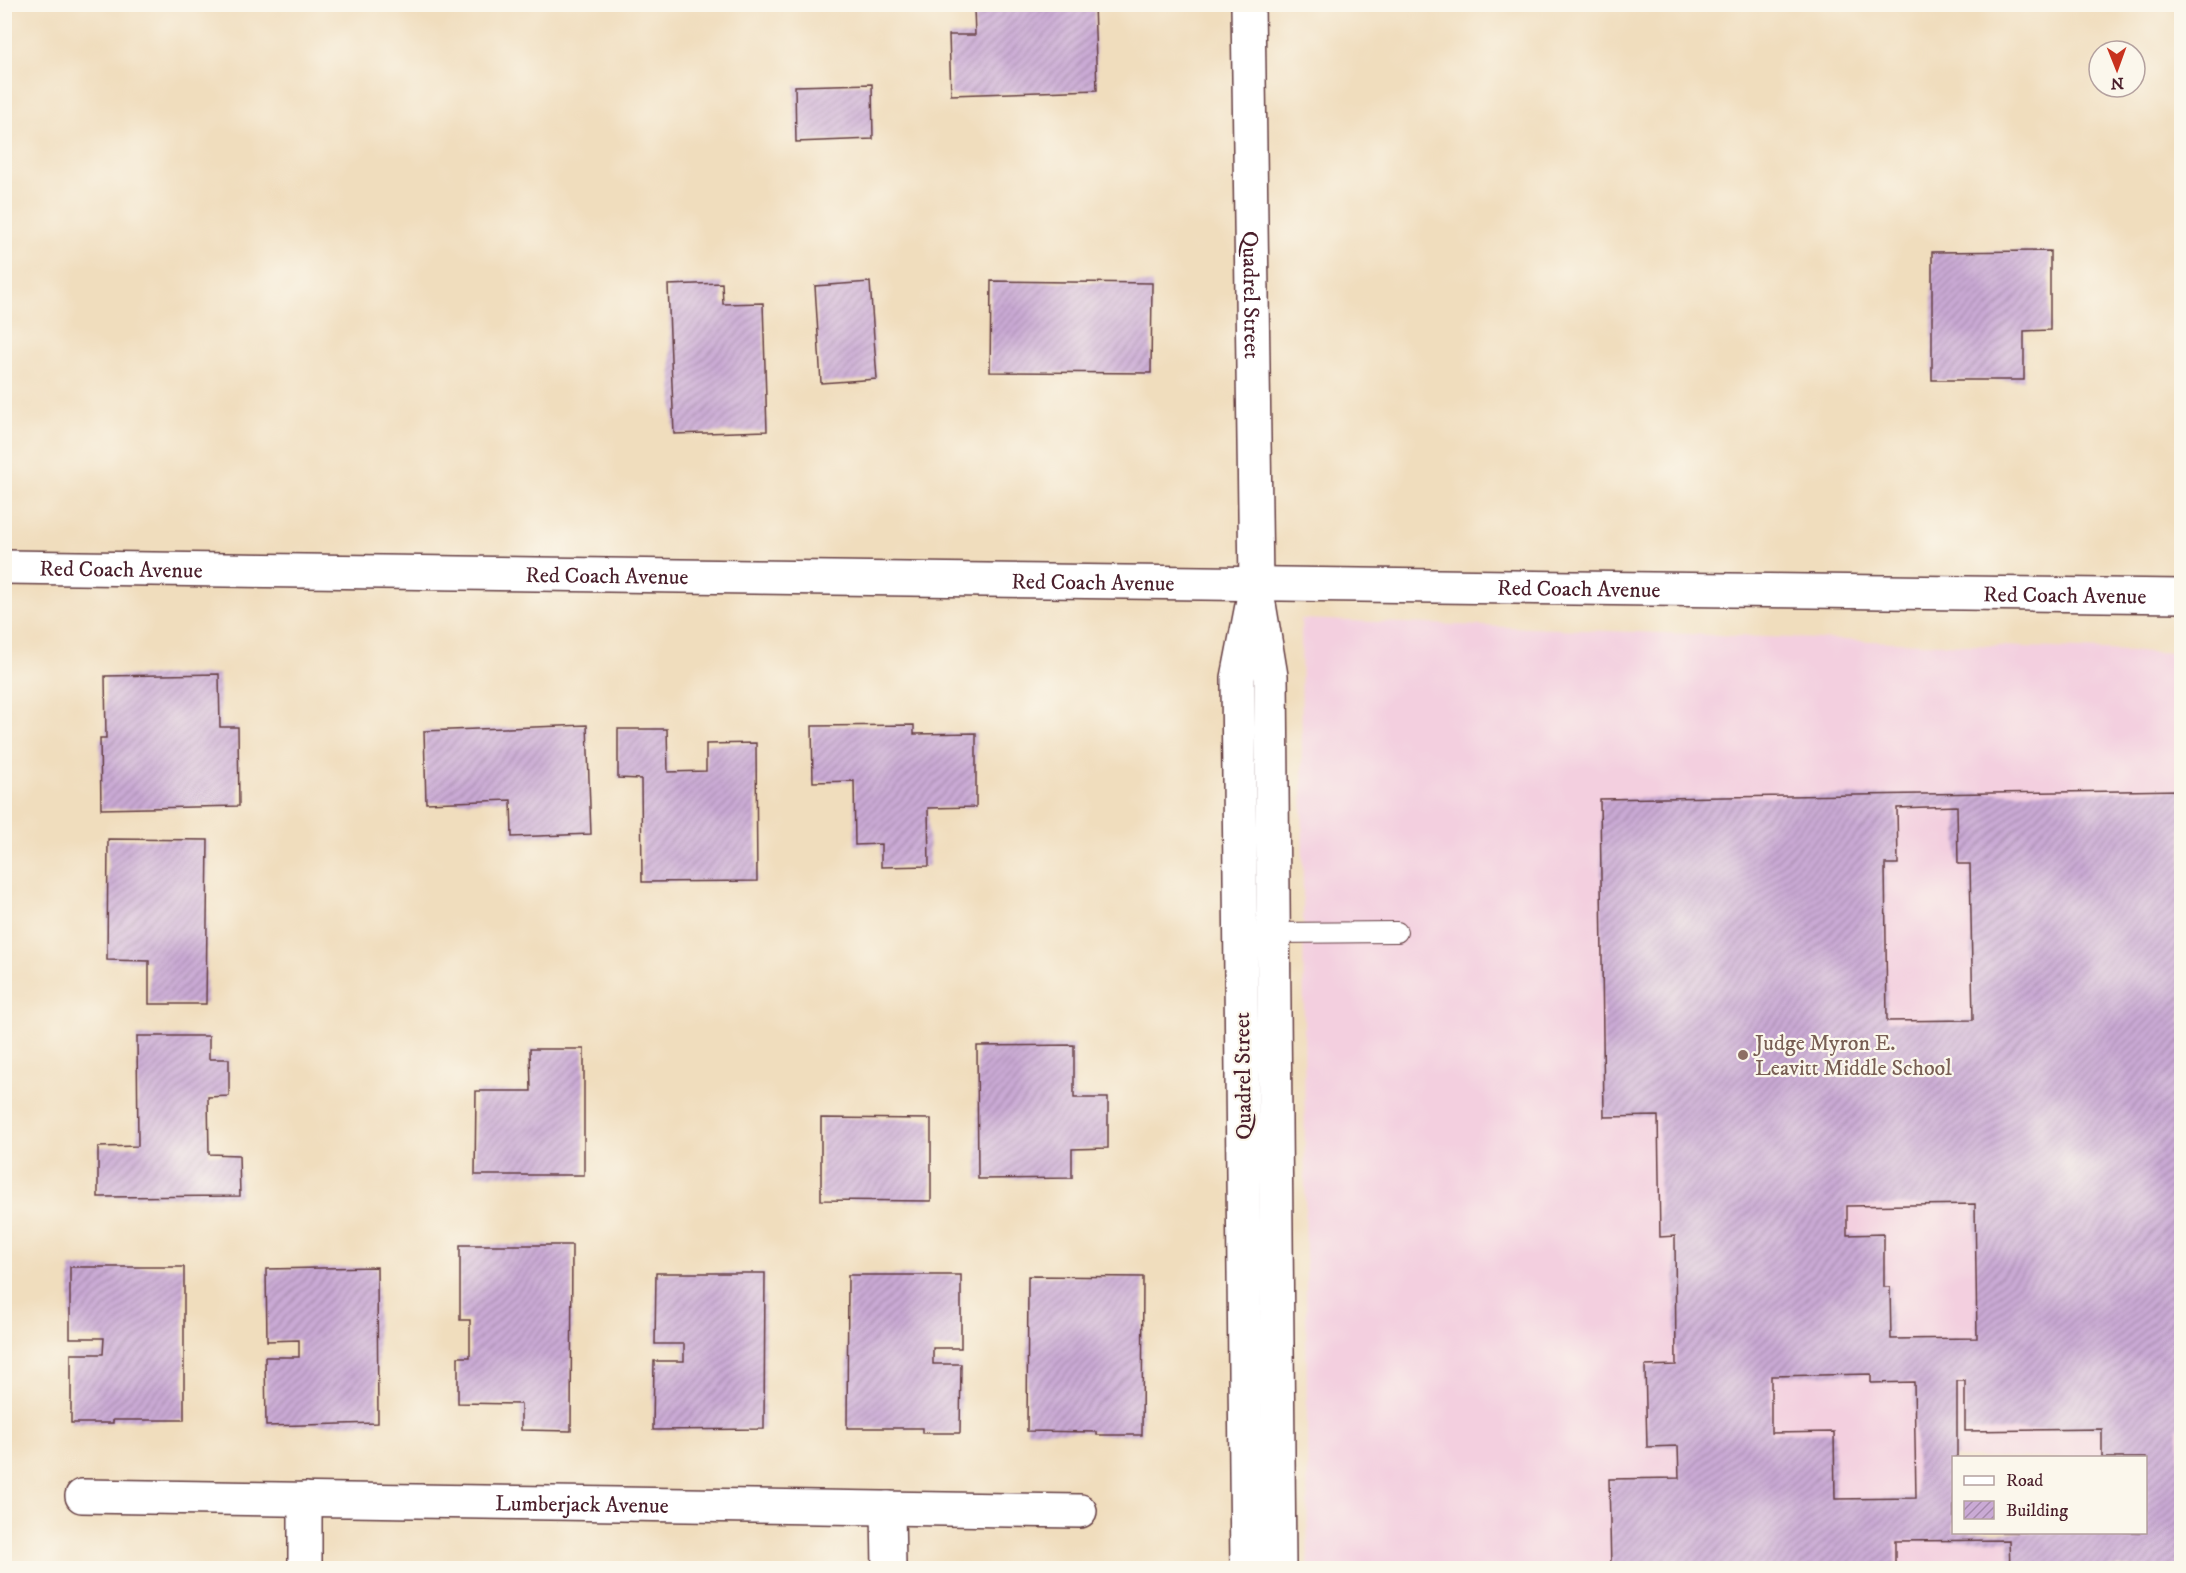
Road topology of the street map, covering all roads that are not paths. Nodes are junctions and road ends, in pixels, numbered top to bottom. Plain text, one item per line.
1 (1248, 4) edge
2 (4, 567) edge
3 (1256, 585) junction
4 (2181, 596) edge
5 (1397, 932) dead end
6 (1240, 933) junction
7 (1274, 933) junction
8 (82, 1496) dead end
9 (305, 1499) junction
10 (888, 1508) junction
11 (1080, 1511) dead end
12 (305, 1569) edge
13 (889, 1569) edge
14 (1247, 1569) edge
15 (1280, 1569) edge

1 - 3 street, Quadrel Street
2 - 3 street, Red Coach Avenue
3 - 4 street, Red Coach Avenue
3 - 6 street, Quadrel Street
3 - 7 street, Quadrel Street
5 - 7 lane
6 - 7 street
6 - 14 street, Quadrel Street
7 - 15 street, Quadrel Street
8 - 9 street, Lumberjack Avenue
9 - 10 street, Lumberjack Avenue
9 - 12 street
10 - 11 street, Lumberjack Avenue
10 - 13 street

